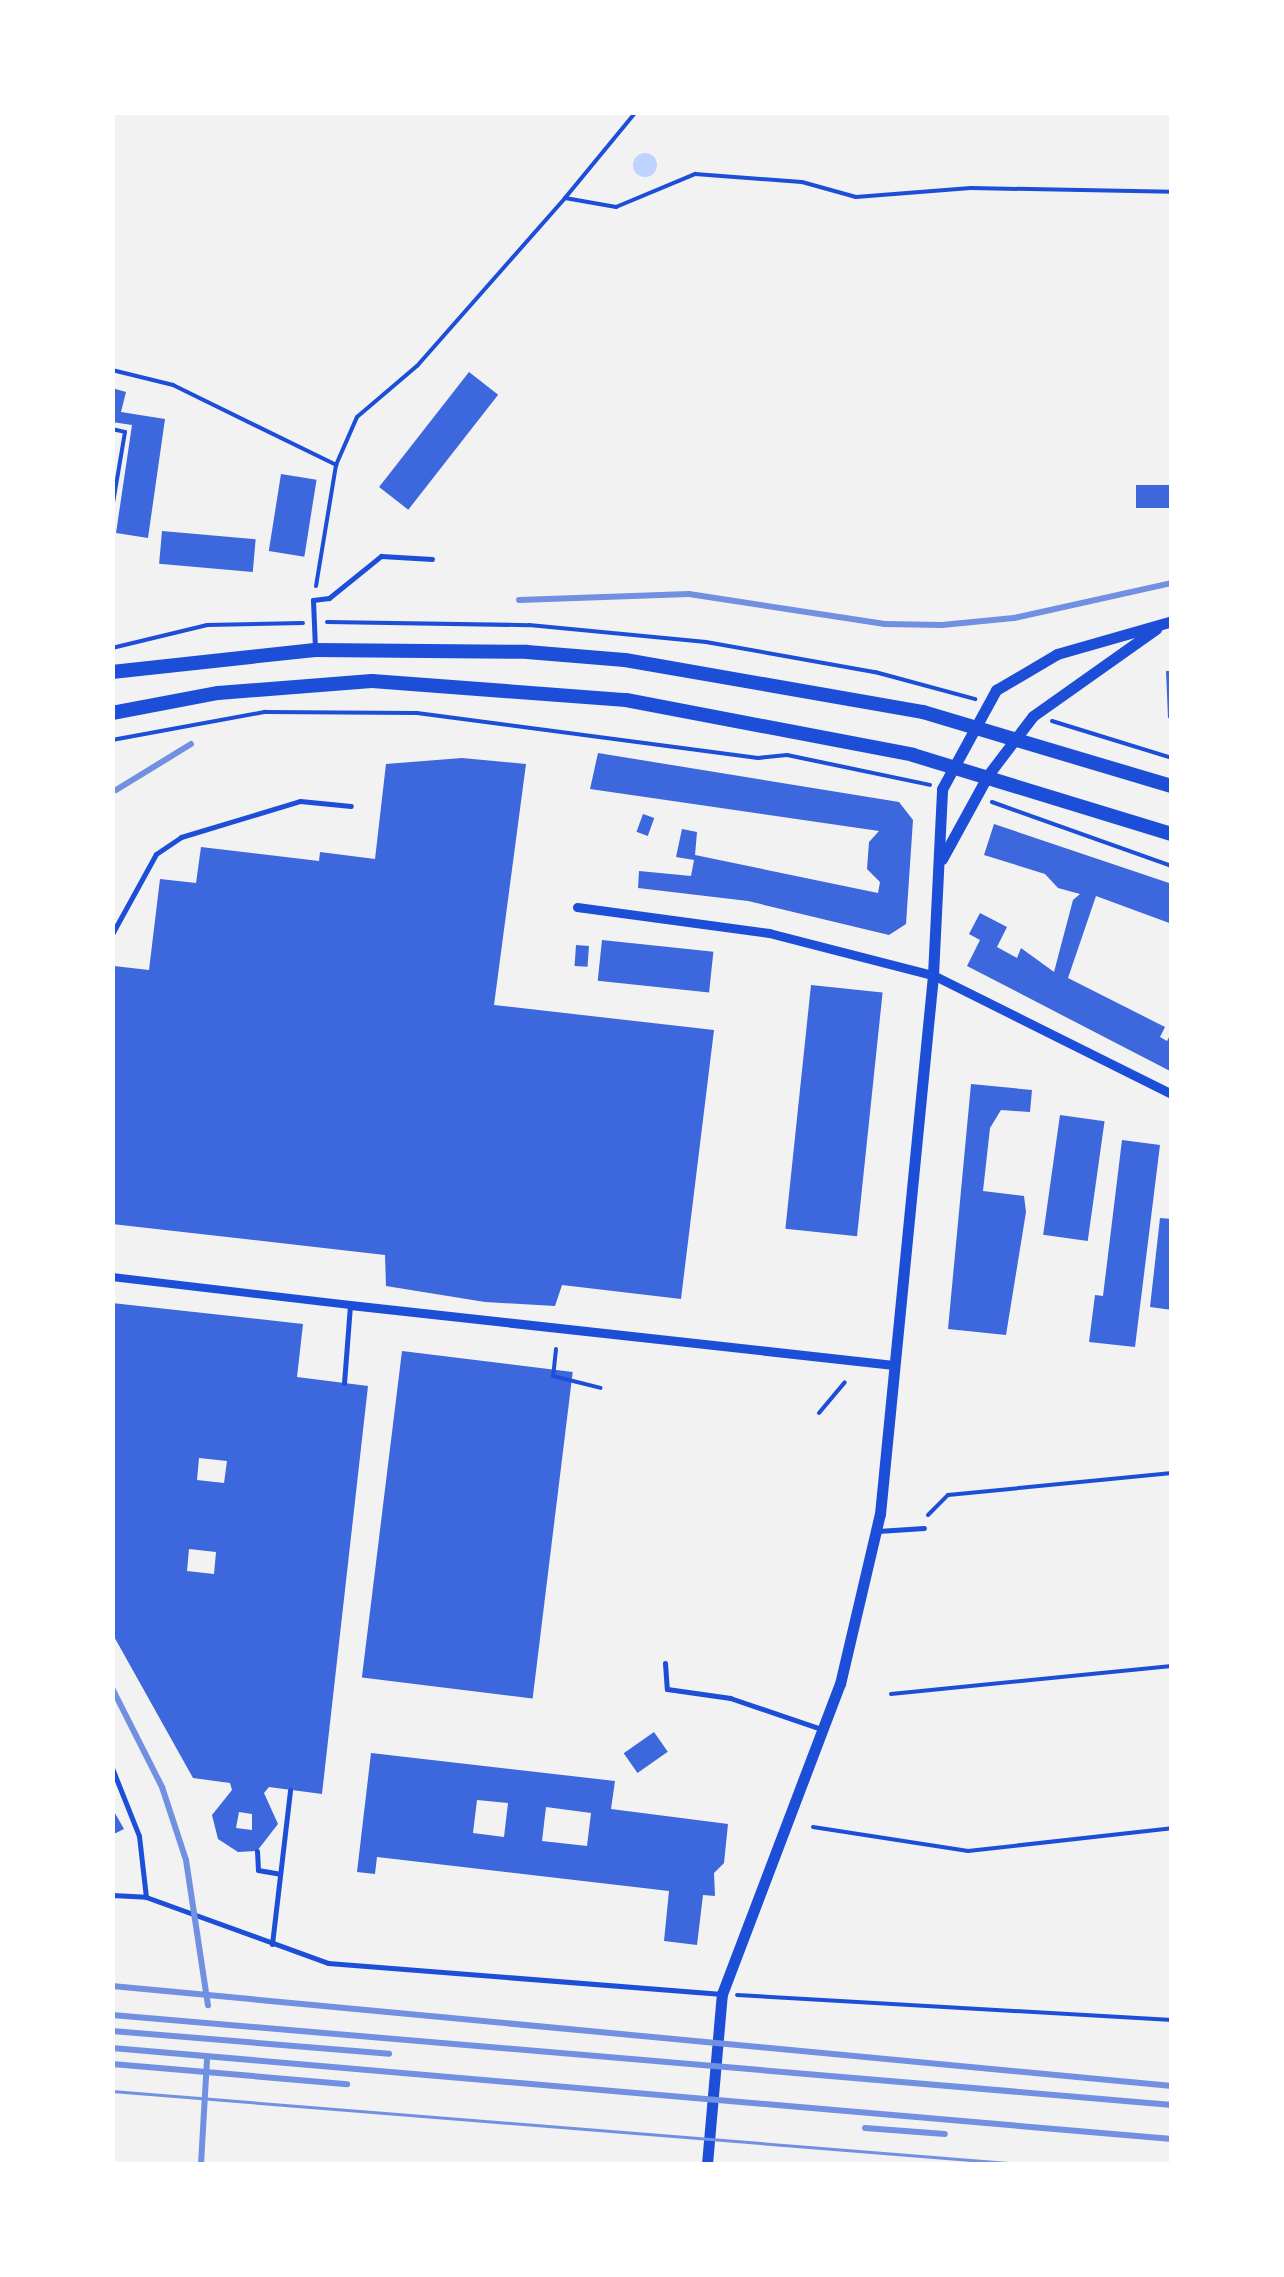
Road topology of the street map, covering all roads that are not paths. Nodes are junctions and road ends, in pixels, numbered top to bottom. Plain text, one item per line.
1 (432, 559) dead end
2 (1170, 622) edge
3 (314, 650) junction
4 (112, 672) edge
5 (112, 714) edge
6 (972, 724) junction
7 (1018, 736) junction
8 (950, 765) junction
9 (988, 775) junction
10 (1172, 786) edge
11 (351, 806) dead end
12 (1172, 834) edge
13 (942, 859) junction
14 (577, 907) dead end
15 (112, 934) edge
16 (933, 975) junction
17 (1172, 1094) edge
18 (112, 1277) edge
19 (350, 1305) junction
20 (894, 1365) junction
21 (344, 1382) dead end
22 (924, 1528) dead end
23 (876, 1532) junction
24 (665, 1664) dead end
25 (822, 1730) junction
26 (112, 1768) edge
27 (290, 1790) dead end
28 (258, 1851) dead end
29 (280, 1874) junction
30 (112, 1895) edge
31 (146, 1897) junction
32 (272, 1944) junction
33 (722, 1994) junction
34 (707, 2164) edge

1 - 3 lane
2 - 6 street
2 - 7 street
3 - 4 main road
3 - 6 main road
5 - 8 main road
6 - 7 main road
6 - 8 street
7 - 9 street
7 - 10 main road
8 - 9 main road
8 - 13 street
9 - 12 main road
9 - 13 street
11 - 15 lane
13 - 16 street
14 - 16 street
16 - 17 street
16 - 20 street
18 - 19 street
19 - 20 street
19 - 21 lane
20 - 23 street
22 - 23 lane
23 - 25 street
24 - 25 lane
25 - 33 street
26 - 31 lane
27 - 29 lane
28 - 29 lane
29 - 32 lane
30 - 31 lane
31 - 32 lane
32 - 33 lane
33 - 34 street

